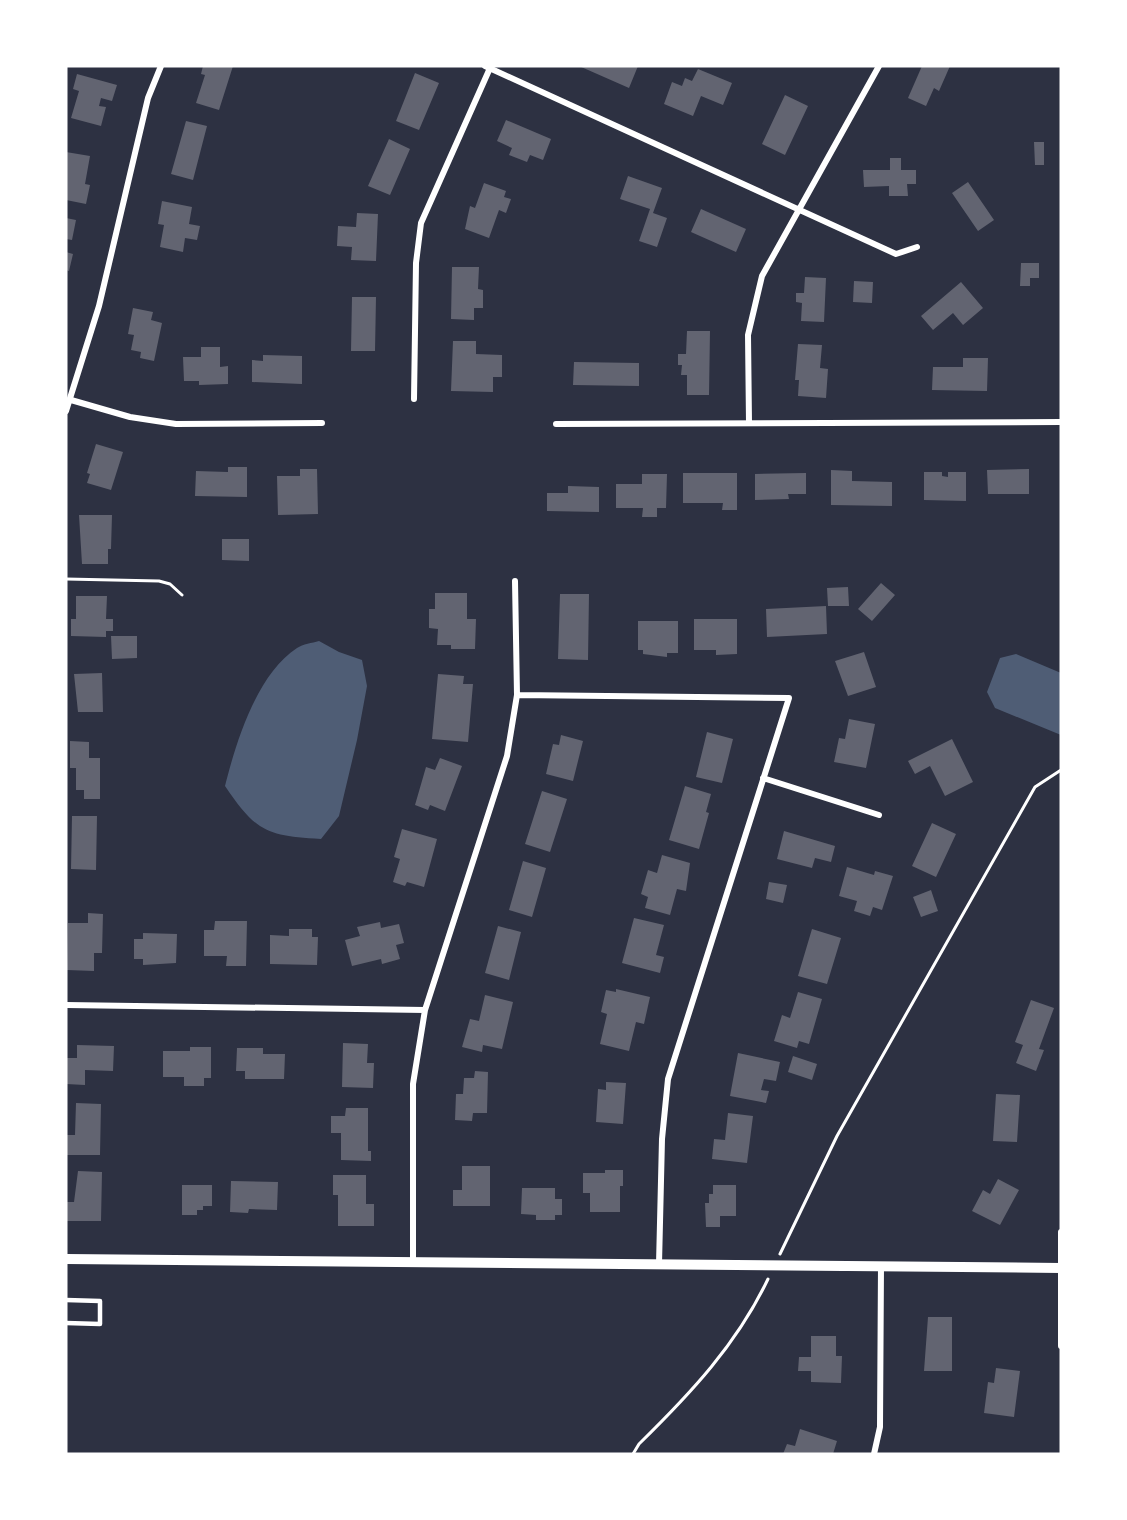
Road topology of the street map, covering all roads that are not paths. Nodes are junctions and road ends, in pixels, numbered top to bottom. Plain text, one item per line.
1 (161, 66) edge
2 (879, 66) edge
3 (488, 67) edge
4 (798, 210) junction
5 (917, 247) dead end
6 (414, 399) dead end
7 (71, 400) junction
8 (66, 411) edge
9 (1061, 422) edge
10 (322, 423) dead end
11 (749, 423) junction
12 (556, 424) dead end
13 (515, 581) dead end
14 (517, 696) junction
15 (763, 778) junction
16 (879, 815) dead end
17 (66, 1005) edge
18 (426, 1010) junction
19 (1061, 1232) edge
20 (66, 1259) edge
21 (413, 1261) junction
22 (658, 1264) junction
23 (881, 1266) junction
24 (1061, 1268) edge
25 (66, 1300) edge
26 (66, 1323) edge
27 (1061, 1346) edge
28 (874, 1454) edge

1 - 7 street
2 - 4 street
3 - 4 street
3 - 6 street
4 - 5 street
4 - 11 street
7 - 8 street
7 - 10 street
9 - 11 street
11 - 12 street
13 - 14 street
14 - 15 street
14 - 18 street
15 - 16 street
15 - 22 street
17 - 18 street
18 - 21 street
19 - 24 street
20 - 21 street
21 - 22 street
22 - 23 street
23 - 24 street
23 - 28 street
24 - 27 street
25 - 26 lane

